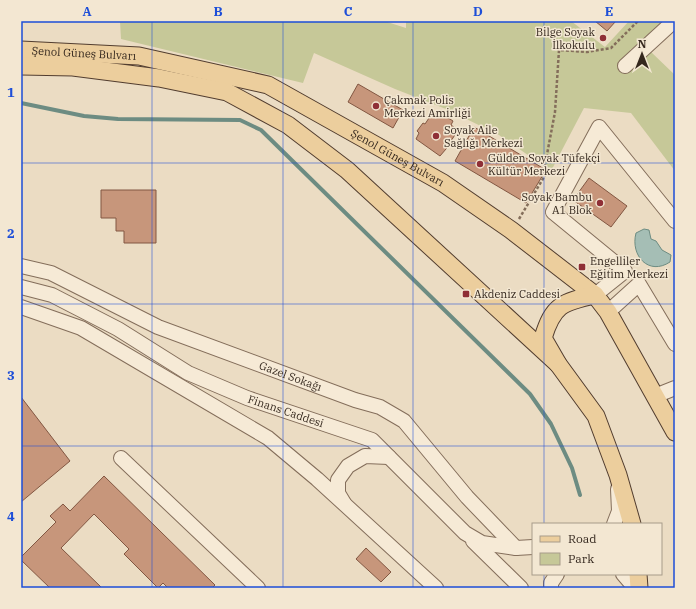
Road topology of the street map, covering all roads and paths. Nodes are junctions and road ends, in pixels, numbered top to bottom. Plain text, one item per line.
1 (638, 21) edge
2 (674, 21) edge
3 (21, 50) edge
4 (158, 60) junction
5 (21, 66) edge
6 (625, 66) dead end
7 (168, 80) junction
8 (675, 221) edge
9 (511, 230) junction
10 (21, 266) edge
11 (21, 288) edge
12 (595, 295) junction
13 (21, 307) edge
14 (608, 312) junction
15 (675, 344) edge
16 (558, 364) junction
17 (675, 388) edge
18 (655, 396) junction
19 (675, 432) edge
20 (390, 457) junction
21 (121, 458) dead end
22 (618, 475) junction
23 (346, 505) junction
24 (614, 523) edge
25 (632, 523) edge
26 (466, 534) junction
27 (532, 547) edge
28 (516, 548) junction
29 (419, 571) junction
30 (556, 575) edge
31 (624, 575) edge
32 (638, 575) edge
33 (258, 588) edge
34 (424, 588) edge
35 (436, 588) edge
36 (521, 588) edge
37 (551, 588) edge
38 (635, 588) edge
39 (639, 588) edge

1 - 9 path
2 - 6 street
3 - 4 main road, Şenol Güneş Bulvarı
4 - 7 main road
4 - 9 main road, Şenol Güneş Bulvarı
5 - 7 main road
7 - 16 main road
8 - 12 street
9 - 12 main road, Şenol Güneş Bulvarı
10 - 28 street, Gazel Sokağı
11 - 20 street, Finans Caddesi
12 - 14 main road, Şenol Güneş Bulvarı
12 - 16 main road
13 - 23 street
14 - 15 street
14 - 18 main road, Şenol Güneş Bulvarı
16 - 22 main road
17 - 18 street
18 - 19 main road, Şenol Güneş Bulvarı
20 - 23 street
20 - 26 street, Finans Caddesi
21 - 33 street
22 - 24 street
22 - 25 main road
23 - 29 street
26 - 28 street, Finans Caddesi
26 - 36 street
27 - 28 street, Finans Caddesi
29 - 34 street
29 - 35 street
30 - 37 street
31 - 38 street
32 - 39 main road

